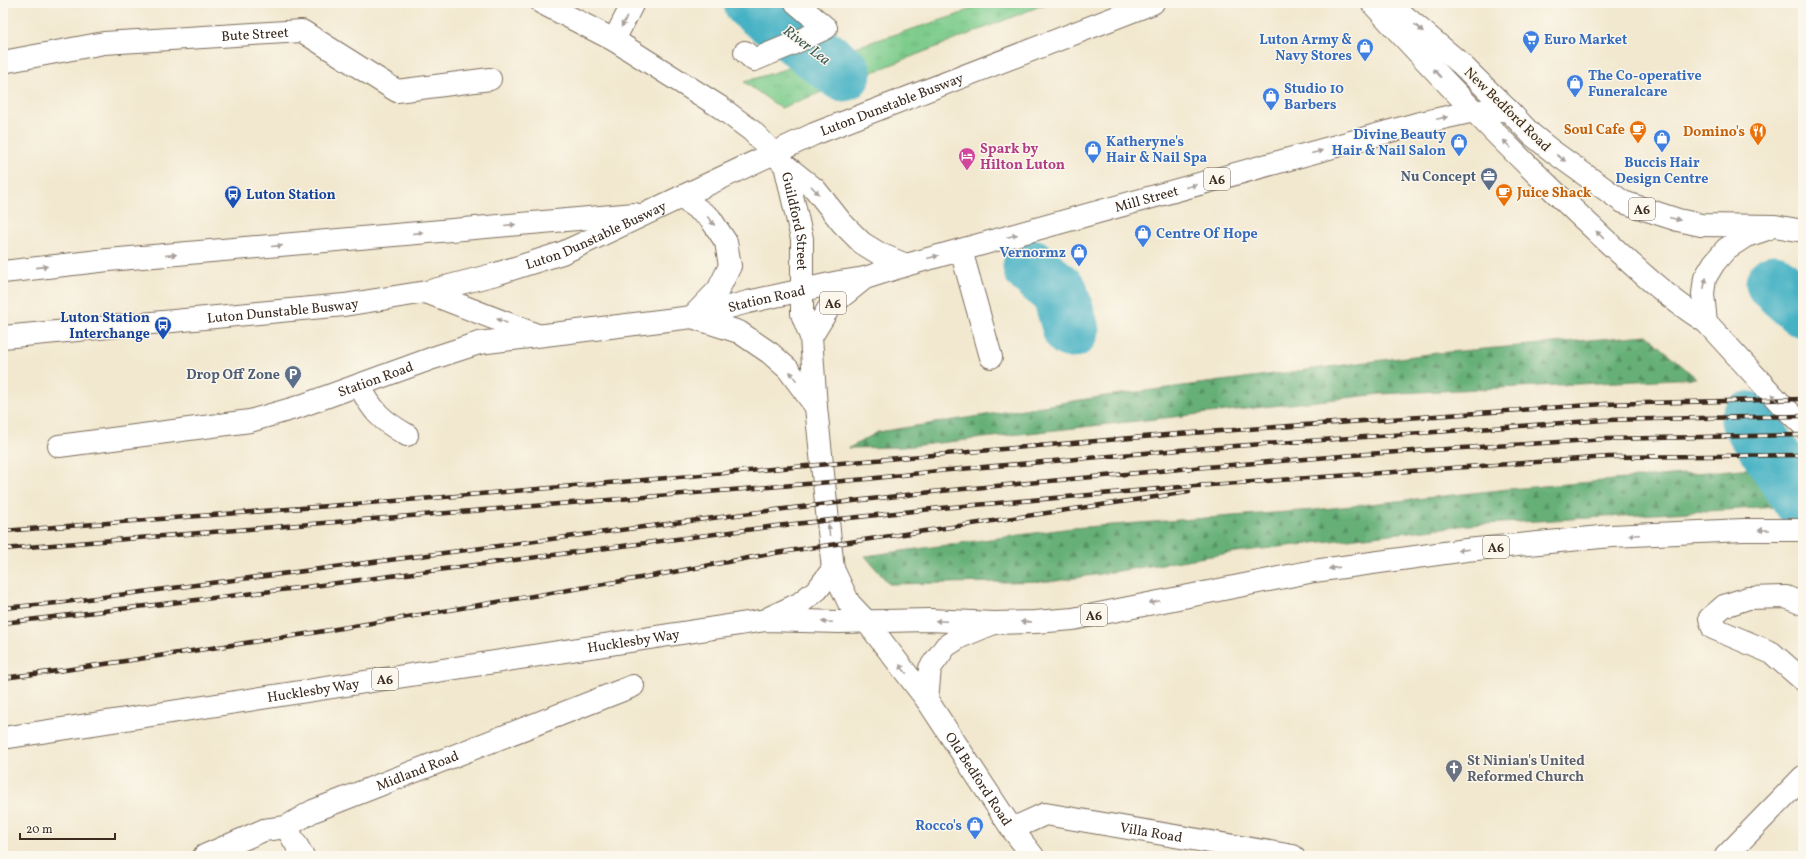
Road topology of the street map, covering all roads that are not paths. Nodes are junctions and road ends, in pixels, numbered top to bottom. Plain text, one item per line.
1 (542, 3) edge
2 (633, 3) edge
3 (796, 3) edge
4 (1154, 3) edge
5 (1372, 3) edge
6 (1389, 3) edge
7 (614, 40) junction
8 (745, 52) dead end
9 (3, 62) edge
10 (490, 80) dead end
11 (1508, 110) junction
12 (1474, 111) junction
13 (780, 159) junction
14 (680, 197) junction
15 (648, 212) junction
16 (1776, 226) junction
17 (1803, 231) edge
18 (961, 250) junction
19 (906, 265) junction
20 (3, 272) edge
21 (865, 278) junction
22 (802, 291) junction
23 (426, 292) junction
24 (692, 317) junction
25 (1706, 322) junction
26 (538, 336) junction
27 (3, 337) edge
28 (811, 337) junction
29 (991, 357) dead end
30 (359, 384) junction
31 (816, 407) junction
32 (1803, 425) edge
33 (407, 435) dead end
34 (59, 446) dead end
35 (1803, 530) edge
36 (833, 569) junction
37 (1803, 604) edge
38 (766, 620) junction
39 (866, 621) junction
40 (994, 623) junction
41 (1803, 680) edge
42 (633, 686) dead end
43 (927, 700) junction
44 (3, 738) edge
45 (1803, 777) edge
46 (286, 827) junction
47 (1012, 829) junction
48 (1285, 855) edge
49 (204, 856) edge
50 (303, 856) edge
51 (1033, 856) edge
52 (1726, 856) edge

1 - 7 main road, Guildford Street
2 -> 7 main road
3 - 8 main road
4 - 13 main road, Luton Dunstable Busway
12 -> 5 main road, New Bedford Road
6 -> 11 main road, New Bedford Road
7 - 13 main road, Guildford Street
9 - 10 main road, Bute Street
11 - 12 main road, Mill Street / A6
11 -> 16 main road, New Bedford Road / A6
18 -> 12 main road, Mill Street / A6
25 -> 12 main road, New Bedford Road
13 - 14 main road, Luton Dunstable Busway
13 -> 19 main road
13 - 22 main road, Guildford Street
14 - 15 main road, Luton Dunstable Busway
14 -> 24 main road
20 -> 15 main road
15 - 23 main road, Luton Dunstable Busway
16 - 17 main road, New Bedford Road
25 -> 16 main road
19 -> 18 main road, Mill Street / A6
18 - 29 main road
19 - 21 main road, Mill Street / A6
21 - 22 main road, Station Road
21 - 28 main road, Mill Street / A6
22 - 24 main road, Station Road
22 - 28 main road, Guildford Street
26 -> 23 main road
23 - 27 main road, Luton Dunstable Busway
24 - 26 main road, Station Road
31 -> 24 main road, Station Road
32 -> 25 main road, New Bedford Road
26 - 30 main road, Station Road
28 - 31 main road, Guildford Street
30 - 33 main road
30 - 34 main road, Station Road
36 -> 31 main road, Guildford Street
35 -> 40 main road, A6
36 - 38 main road, Hucklesby Way / A6
36 - 39 main road, Old Bedford Road
37 - 41 main road
39 -> 38 main road, Hucklesby Way / A6
38 - 44 main road, Hucklesby Way / A6
40 -> 39 main road, A6
43 -> 39 main road, Old Bedford Road
40 - 43 main road
42 - 46 main road, Midland Road
43 - 47 main road, Old Bedford Road
45 - 52 main road
46 - 49 main road, Midland Road
46 - 50 main road
47 - 48 main road, Villa Road
47 - 51 main road, Old Bedford Road

